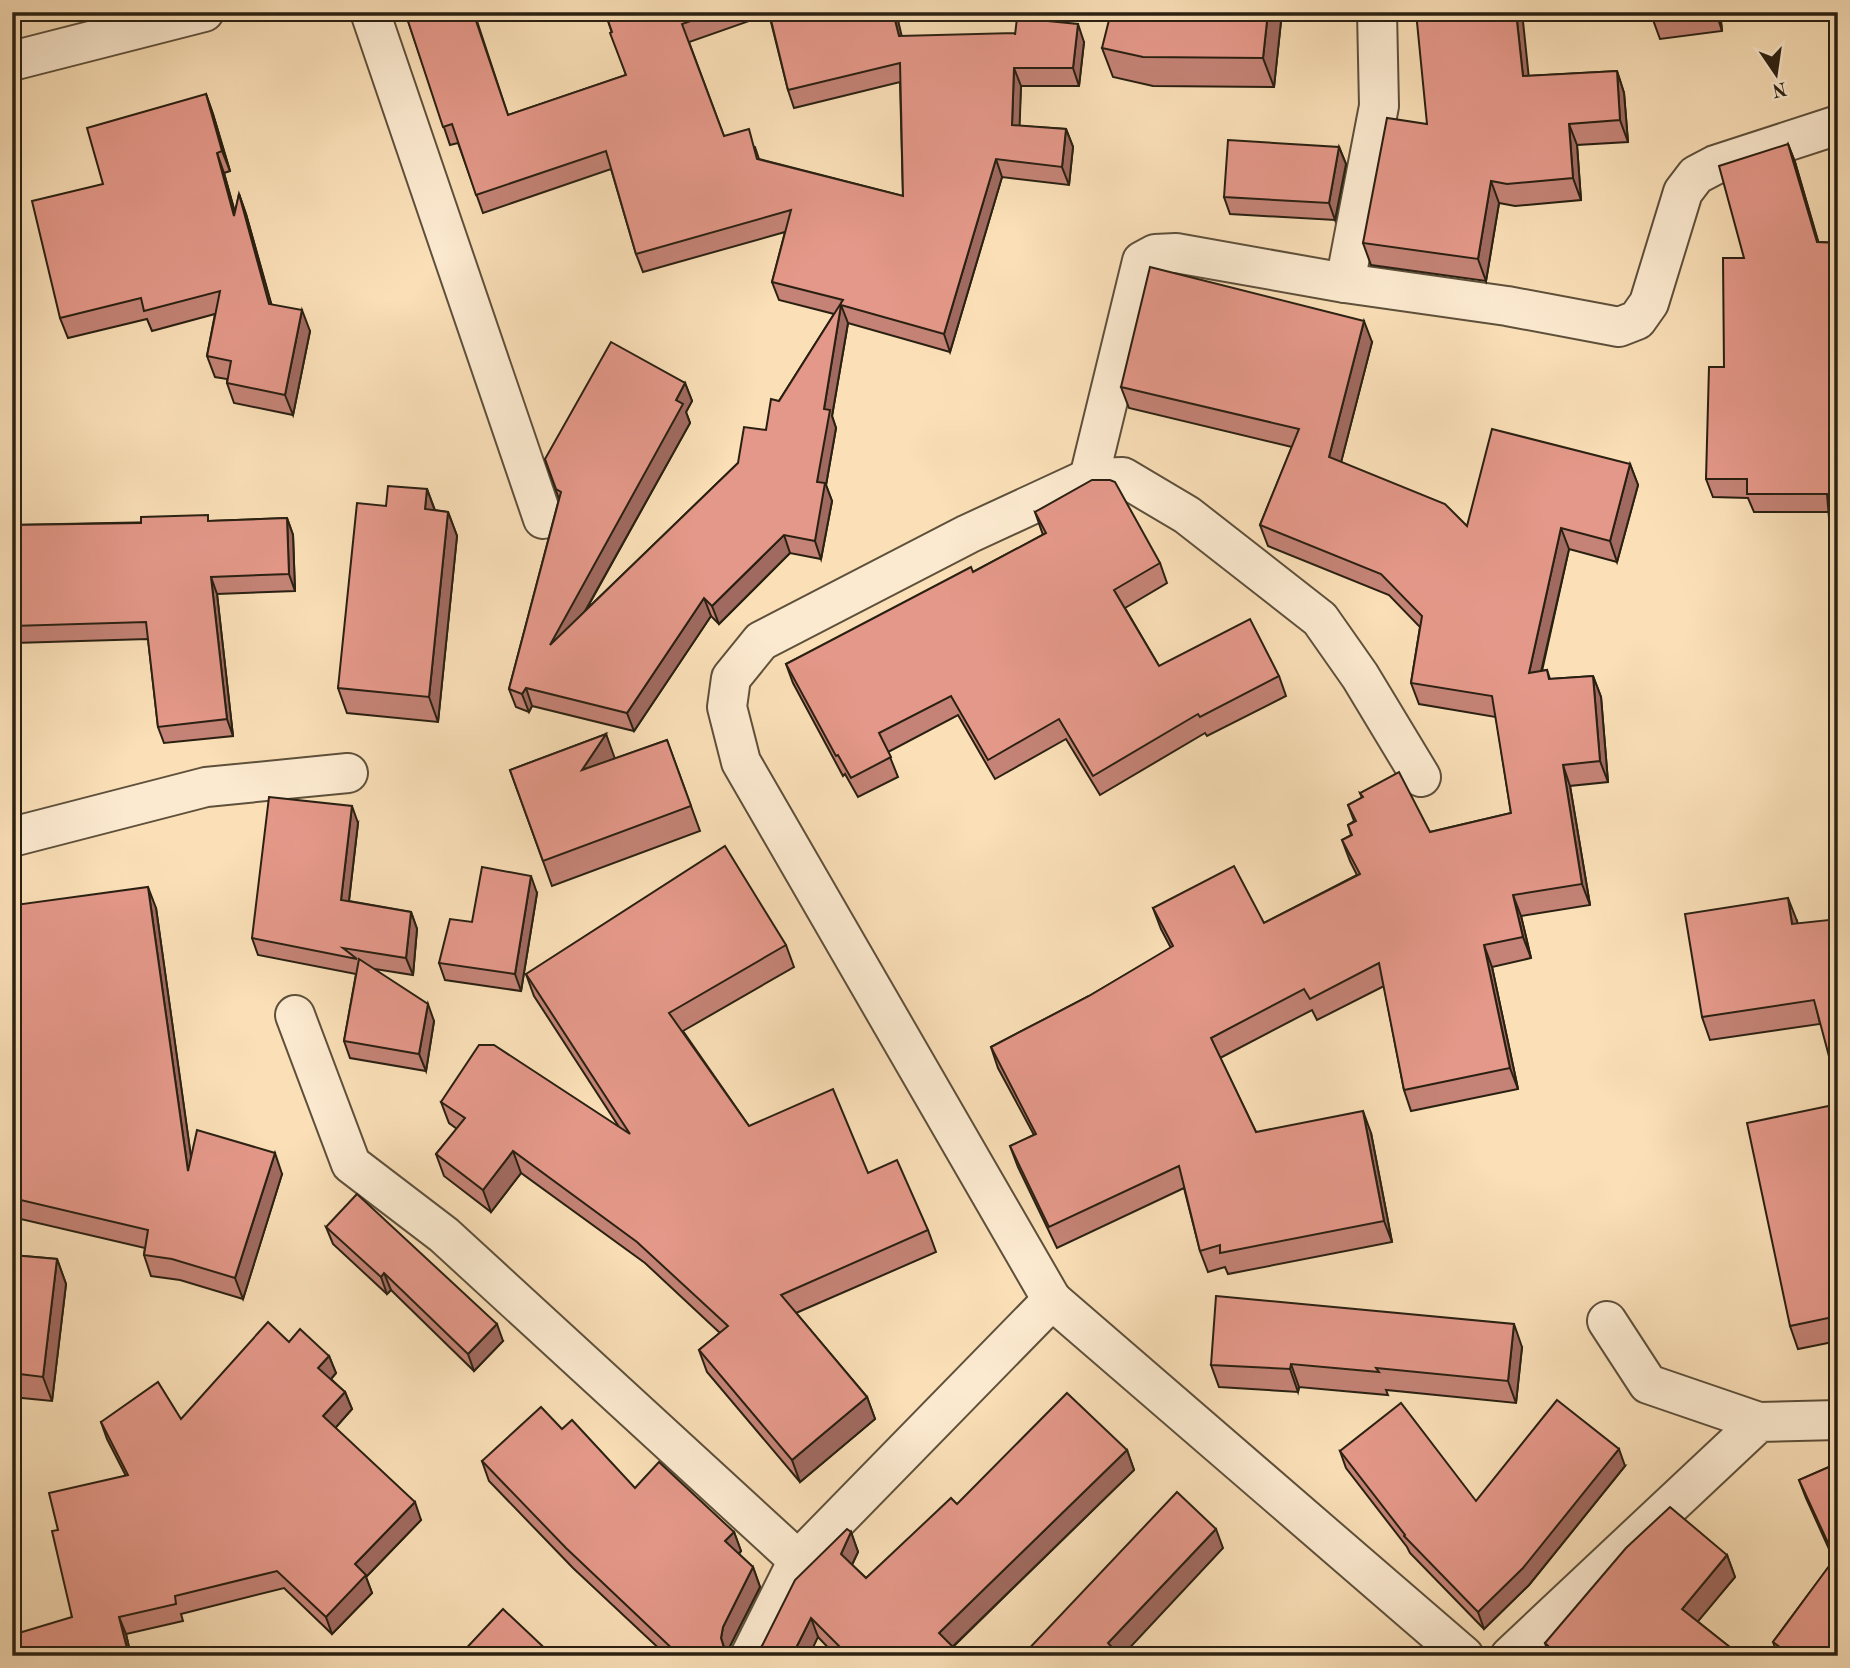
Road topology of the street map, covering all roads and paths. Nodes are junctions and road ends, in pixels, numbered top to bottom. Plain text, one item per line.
1 (204, 12) edge
2 (370, 12) edge
3 (1377, 12) edge
4 (12, 61) edge
5 (1838, 125) edge
6 (1345, 283) junction
7 (1089, 478) junction
8 (543, 519) dead end
9 (348, 774) dead end
10 (1421, 777) dead end
11 (12, 837) edge
12 (295, 1015) dead end
13 (1052, 1300) junction
14 (1607, 1321) dead end
15 (1838, 1420) edge
16 (1759, 1422) junction
17 (798, 1560) junction
18 (750, 1656) edge
19 (1464, 1656) edge
20 (1510, 1656) edge

1 - 4 street
2 - 8 street
3 - 6 street
5 - 6 street
6 - 7 street
7 - 10 street
7 - 13 street
9 - 11 street
12 - 17 street
13 - 17 street
13 - 19 street
14 - 16 street
15 - 16 street
16 - 20 street
17 - 18 street

